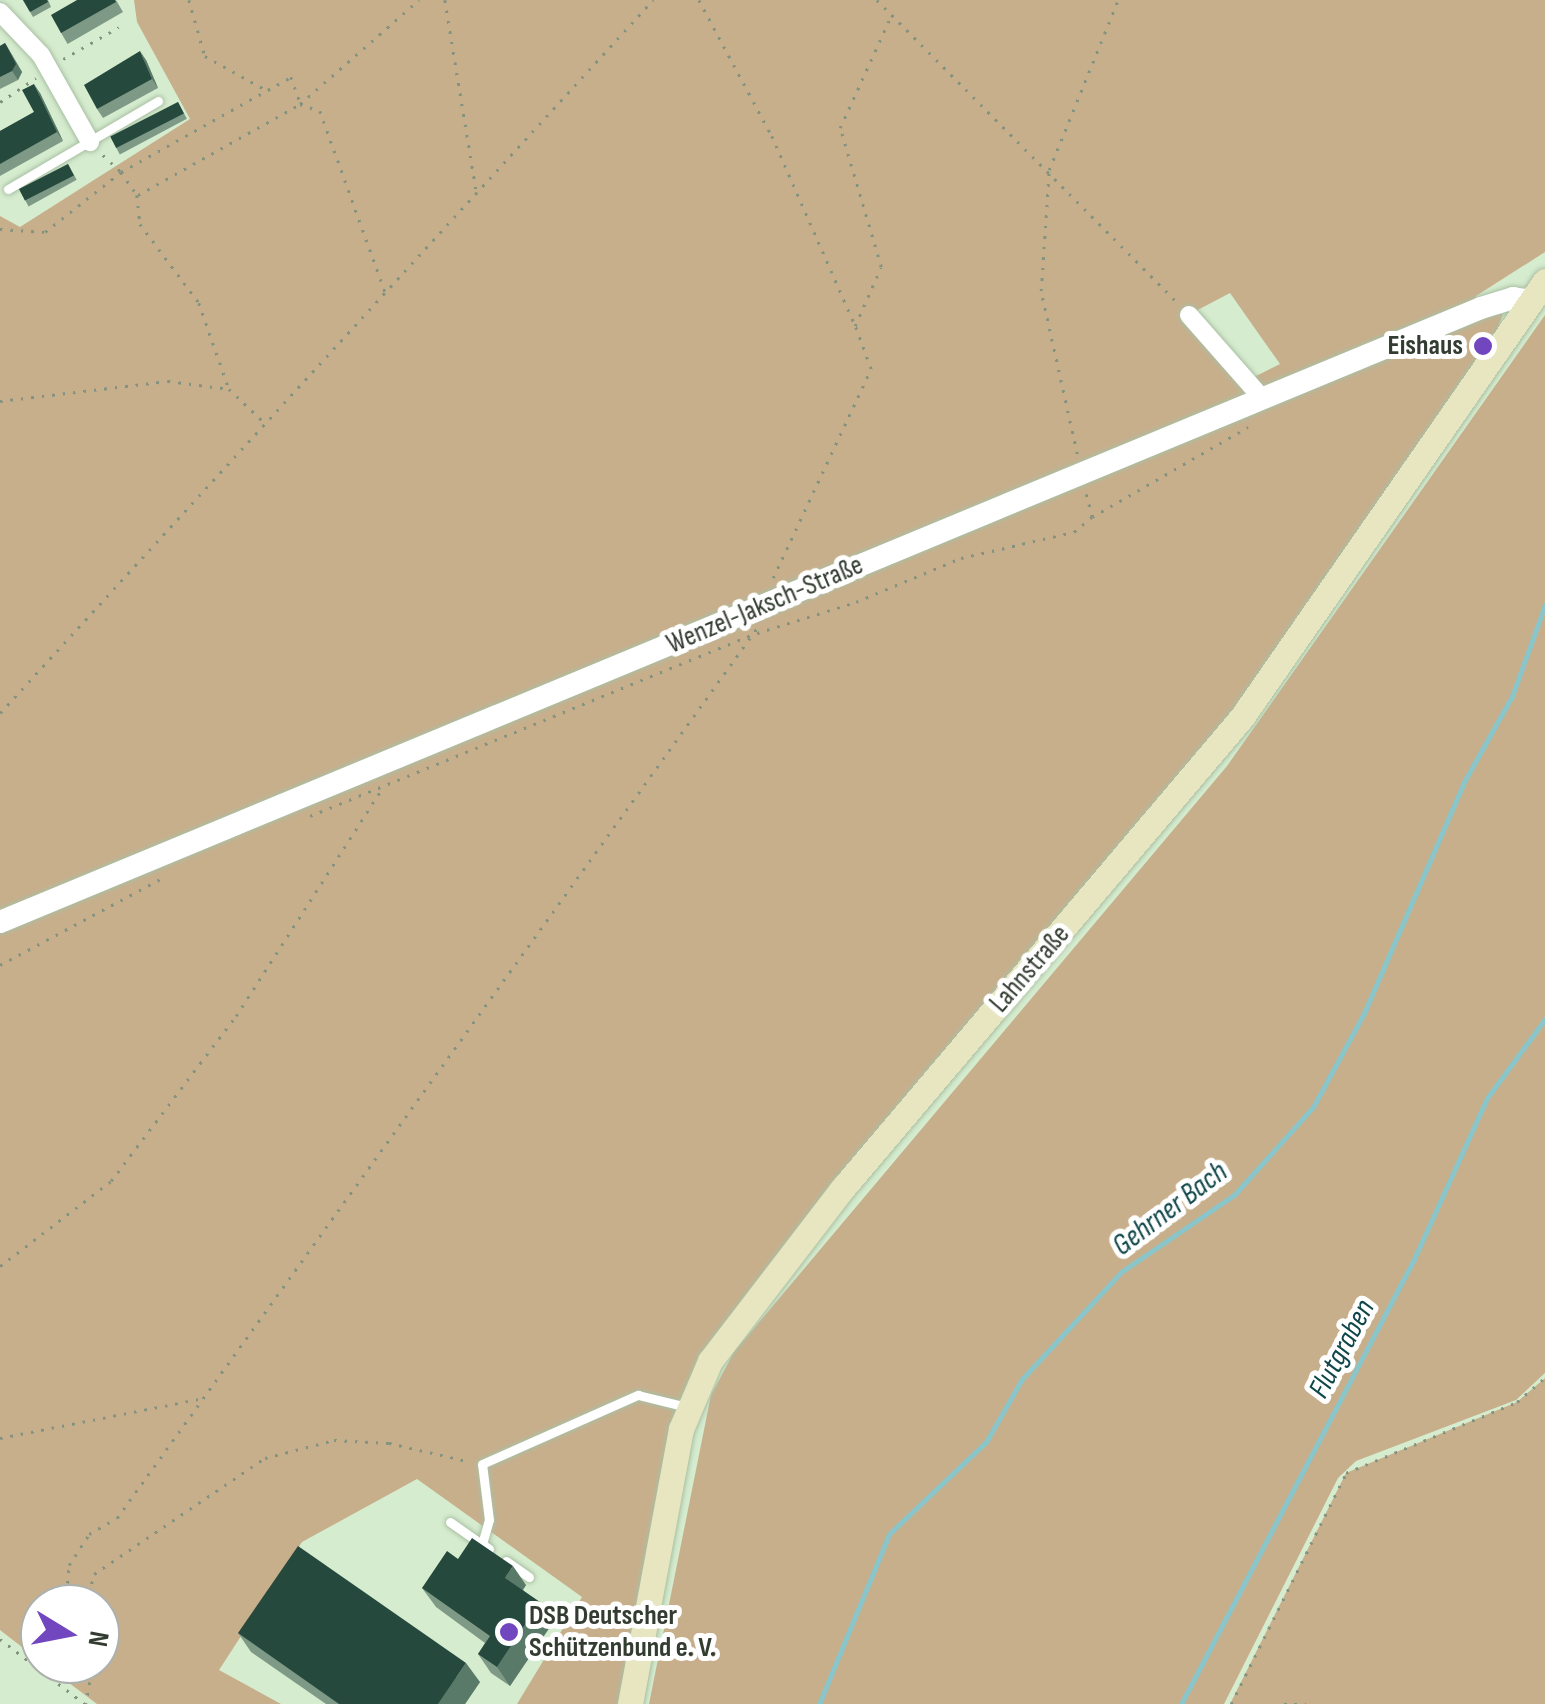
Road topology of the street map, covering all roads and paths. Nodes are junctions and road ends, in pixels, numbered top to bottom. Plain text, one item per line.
1 (189, 0) edge
2 (419, 0) edge
3 (446, 0) edge
4 (653, 0) edge
5 (699, 0) edge
6 (877, 0) edge
7 (1118, 0) edge
8 (0, 12) edge
9 (890, 16) junction
10 (268, 90) junction
11 (158, 101) dead end
12 (300, 104) junction
13 (90, 142) junction
14 (1049, 170) junction
15 (120, 172) junction
16 (8, 189) dead end
17 (477, 195) junction
18 (137, 196) junction
19 (0, 230) edge
20 (1538, 291) edge
21 (386, 296) junction
22 (1189, 315) joint
23 (856, 326) junction
24 (229, 389) junction
25 (1262, 398) junction
26 (0, 401) edge
27 (1256, 423) dead end
28 (266, 424) junction
29 (1092, 517) dead end
30 (760, 606) junction
31 (0, 712) edge
32 (382, 789) dead end
33 (176, 870) dead end
34 (0, 922) edge
35 (0, 965) edge
36 (0, 1266) edge
37 (1545, 1378) edge
38 (200, 1398) junction
39 (688, 1408) junction
40 (0, 1438) edge
41 (482, 1464) junction
42 (450, 1522) dead end
43 (482, 1544) junction
44 (529, 1578) dead end
45 (67, 1584) edge
46 (91, 1584) edge
47 (0, 1639) edge
48 (86, 1704) edge
49 (630, 1704) edge
50 (1231, 1704) edge
51 (1284, 1704) edge
52 (1306, 1704) edge

1 - 10 path
2 - 12 path
3 - 17 path
4 - 17 path
5 - 23 path
6 - 9 path
7 - 14 path
8 - 13 street
9 - 14 path
9 - 23 path
10 - 12 path
10 - 15 path
11 - 13 lane
12 - 18 path
12 - 21 path
13 - 15 path
13 - 16 lane
14 - 22 path
15 - 18 path
15 - 19 path
17 - 21 path
18 - 24 path
20 - 25 street, Wenzel-Jaksch-Straße
20 - 39 main road, Lahnstraße
21 - 28 path
22 - 25 street
23 - 30 path
24 - 26 path
24 - 28 path
25 - 30 street, Wenzel-Jaksch-Straße
27 - 29 path
28 - 31 path
30 - 34 street, Wenzel-Jaksch-Straße
30 - 38 path
32 - 36 path
33 - 35 path
37 - 50 path
38 - 40 path
38 - 45 path
39 - 41 lane
39 - 49 main road, Lahnstraße
41 - 43 lane
41 - 46 path
42 - 43 lane
43 - 44 lane
47 - 48 path
51 - 52 path

